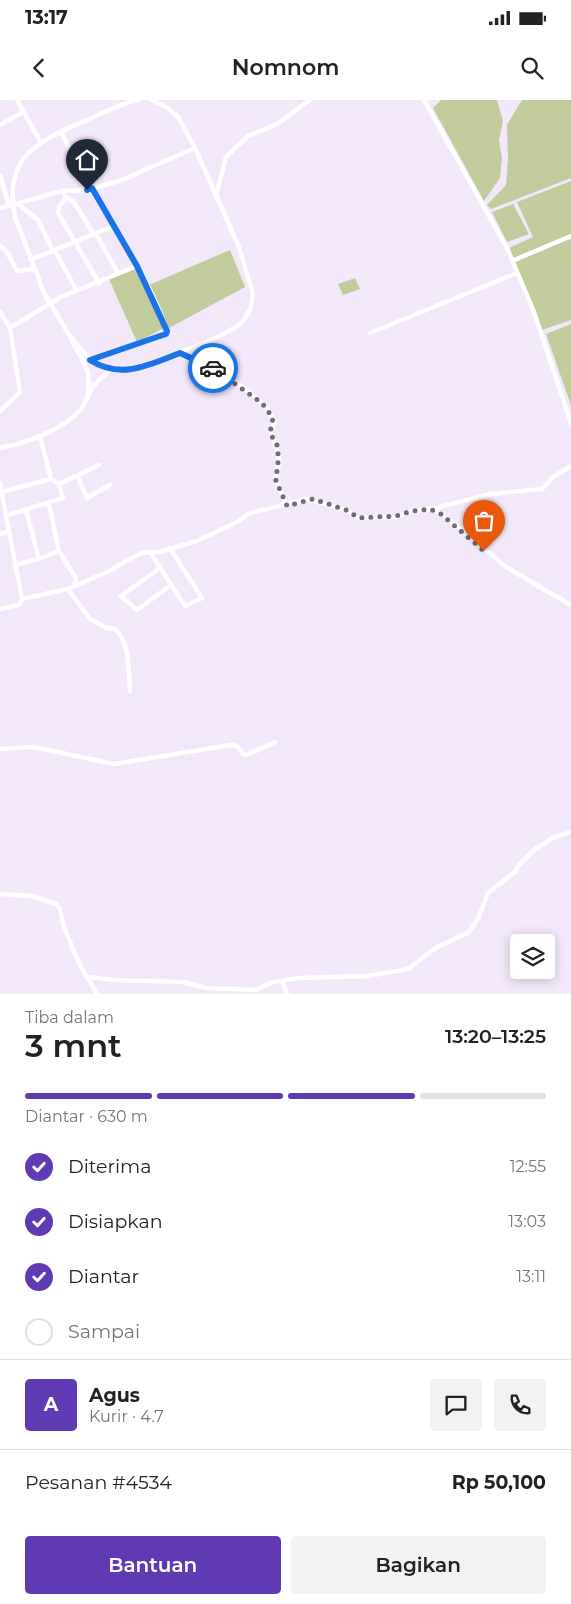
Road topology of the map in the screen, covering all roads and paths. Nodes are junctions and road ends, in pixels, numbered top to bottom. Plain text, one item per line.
1 (17, 100) edge
2 (138, 100) edge
3 (152, 100) edge
4 (310, 100) edge
5 (424, 100) edge
6 (23, 112) junction
7 (0, 125) edge
8 (61, 132) junction
9 (40, 141) junction
10 (195, 148) junction
11 (0, 174) edge
12 (92, 188) junction
13 (62, 191) junction
14 (216, 196) junction
15 (66, 197) junction
16 (13, 206) junction
17 (0, 208) edge
18 (114, 226) junction
19 (95, 235) junction
20 (571, 236) edge
21 (75, 243) junction
22 (0, 246) edge
23 (54, 251) junction
24 (30, 260) junction
25 (512, 261) junction
26 (137, 266) junction
27 (34, 269) junction
28 (118, 273) junction
29 (517, 273) junction
30 (99, 282) junction
31 (77, 291) junction
32 (51, 304) junction
33 (0, 312) edge
34 (10, 328) junction
35 (370, 333) dead end
36 (68, 334) junction
37 (180, 353) junction
38 (90, 360) junction
39 (110, 370) junction
40 (87, 400) junction
41 (0, 411) edge
42 (571, 423) edge
43 (40, 436) junction
44 (0, 448) edge
45 (99, 465) dead end
46 (571, 466) edge
47 (78, 477) junction
48 (52, 478) junction
49 (0, 484) edge
50 (59, 484) junction
51 (110, 485) dead end
52 (1, 492) edge
53 (50, 504) junction
54 (287, 506) junction
55 (2, 508) edge
56 (430, 509) junction
57 (26, 510) junction
58 (5, 516) junction
59 (8, 532) junction
60 (0, 534) edge
61 (170, 548) junction
62 (59, 551) junction
63 (150, 552) junction
64 (39, 559) junction
65 (15, 564) junction
66 (160, 568) junction
67 (171, 584) junction
68 (75, 586) junction
69 (68, 589) junction
70 (22, 599) junction
71 (571, 605) edge
72 (0, 609) edge
73 (130, 690) dead end
74 (275, 742) dead end
75 (0, 749) edge
76 (571, 832) edge
77 (0, 894) edge
78 (87, 977) junction
79 (282, 981) junction
80 (96, 994) edge
81 (287, 994) edge

1 - 6 street
2 - 8 street
3 - 10 street
4 - 14 street
5 - 25 street
6 - 7 street
6 - 9 street
8 - 9 street
8 - 12 street
9 - 16 street
10 - 12 street
10 - 14 street
11 - 16 street
12 - 13 street
12 - 18 street
13 - 15 street
13 - 16 street
14 - 37 street
15 - 19 street
15 - 21 street
16 - 17 street
16 - 23 street
16 - 24 street
18 - 19 street
18 - 26 street
19 - 21 street
19 - 28 street
20 - 25 street
21 - 23 street
21 - 30 street
22 - 27 street
23 - 24 street
23 - 31 street
24 - 27 street
25 - 29 street
26 - 28 street
26 - 38 street
27 - 32 street
28 - 30 street
29 - 35 street
29 - 42 street
30 - 31 street
31 - 32 street
32 - 34 street
32 - 36 street
33 - 34 street
34 - 41 street
36 - 38 street
36 - 40 street
37 - 39 street
37 - 54 street
38 - 39 street
39 - 40 street
40 - 43 street
43 - 44 street
43 - 48 street
45 - 47 street
46 - 56 street
47 - 50 street
47 - 51 street
48 - 50 street
48 - 52 street
49 - 52 street
50 - 53 street
52 - 55 street
53 - 57 street
53 - 62 street
54 - 56 street
54 - 61 street
55 - 58 street
56 - 71 street
57 - 58 street
57 - 64 street
58 - 59 street
59 - 60 street
59 - 65 street
61 - 63 street
61 - 67 street
62 - 64 street
62 - 68 street
63 - 66 street
63 - 68 street
64 - 65 street
65 - 70 street
66 - 67 street
66 - 67 street
68 - 69 street
69 - 70 street
69 - 73 street
70 - 72 street
74 - 75 street
76 - 79 street
77 - 78 street
78 - 79 street
78 - 80 street
79 - 81 street

